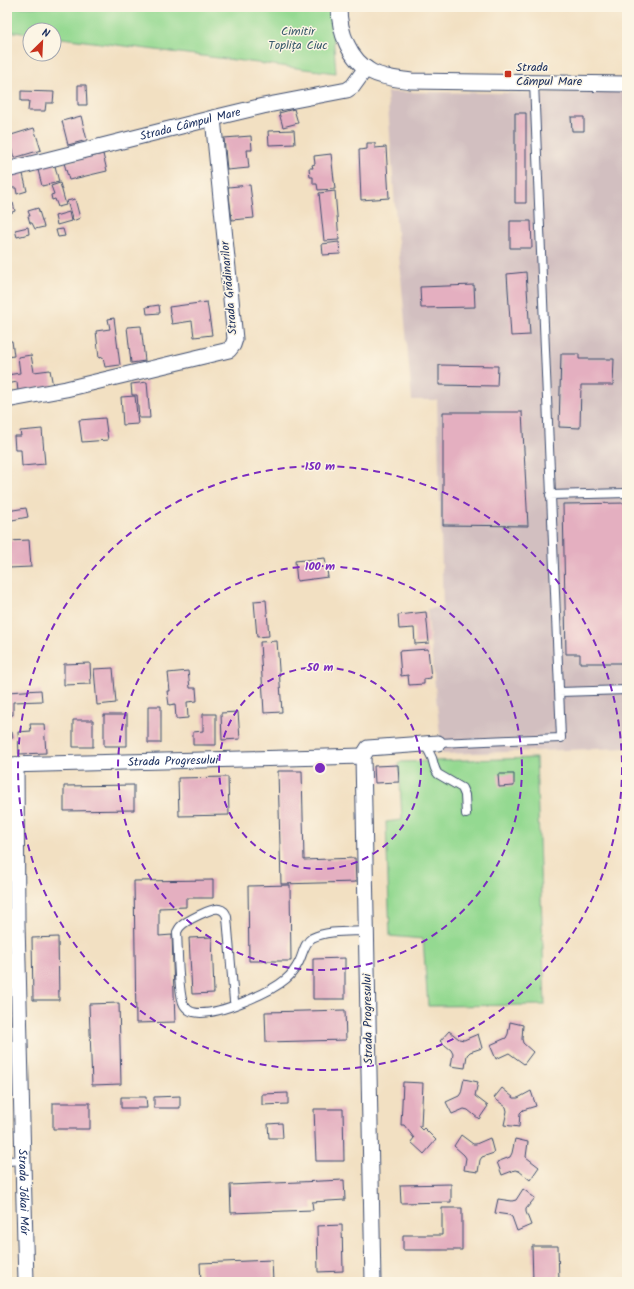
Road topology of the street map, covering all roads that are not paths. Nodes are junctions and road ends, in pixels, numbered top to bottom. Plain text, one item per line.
1 (339, 7) edge
2 (366, 68) junction
3 (534, 82) junction
4 (627, 84) edge
5 (213, 118) junction
6 (7, 170) edge
7 (7, 400) edge
8 (627, 494) edge
9 (550, 495) junction
10 (627, 690) edge
11 (559, 692) junction
12 (431, 743) junction
13 (363, 756) junction
14 (11, 765) edge
15 (466, 814) dead end
16 (366, 930) junction
17 (236, 1004) junction
18 (23, 1160) junction
19 (7, 1161) edge
20 (26, 1282) edge
21 (373, 1282) edge

1 - 2 street
2 - 3 street
2 - 5 street, Strada Câmpul Mare
3 - 4 street
3 - 9 lane
5 - 6 street, Strada Câmpul Mare
5 - 7 street, Strada Grădinarilor
8 - 9 lane
9 - 11 lane
10 - 11 lane
11 - 12 lane
12 - 13 street, Strada Progresului
12 - 15 lane
13 - 14 street, Strada Progresului
13 - 16 street, Strada Progresului
14 - 18 street, Strada Jókai Mór
16 - 17 lane
16 - 21 street, Strada Progresului
17 - 17 lane
18 - 19 lane
18 - 20 street, Strada Jókai Mór

